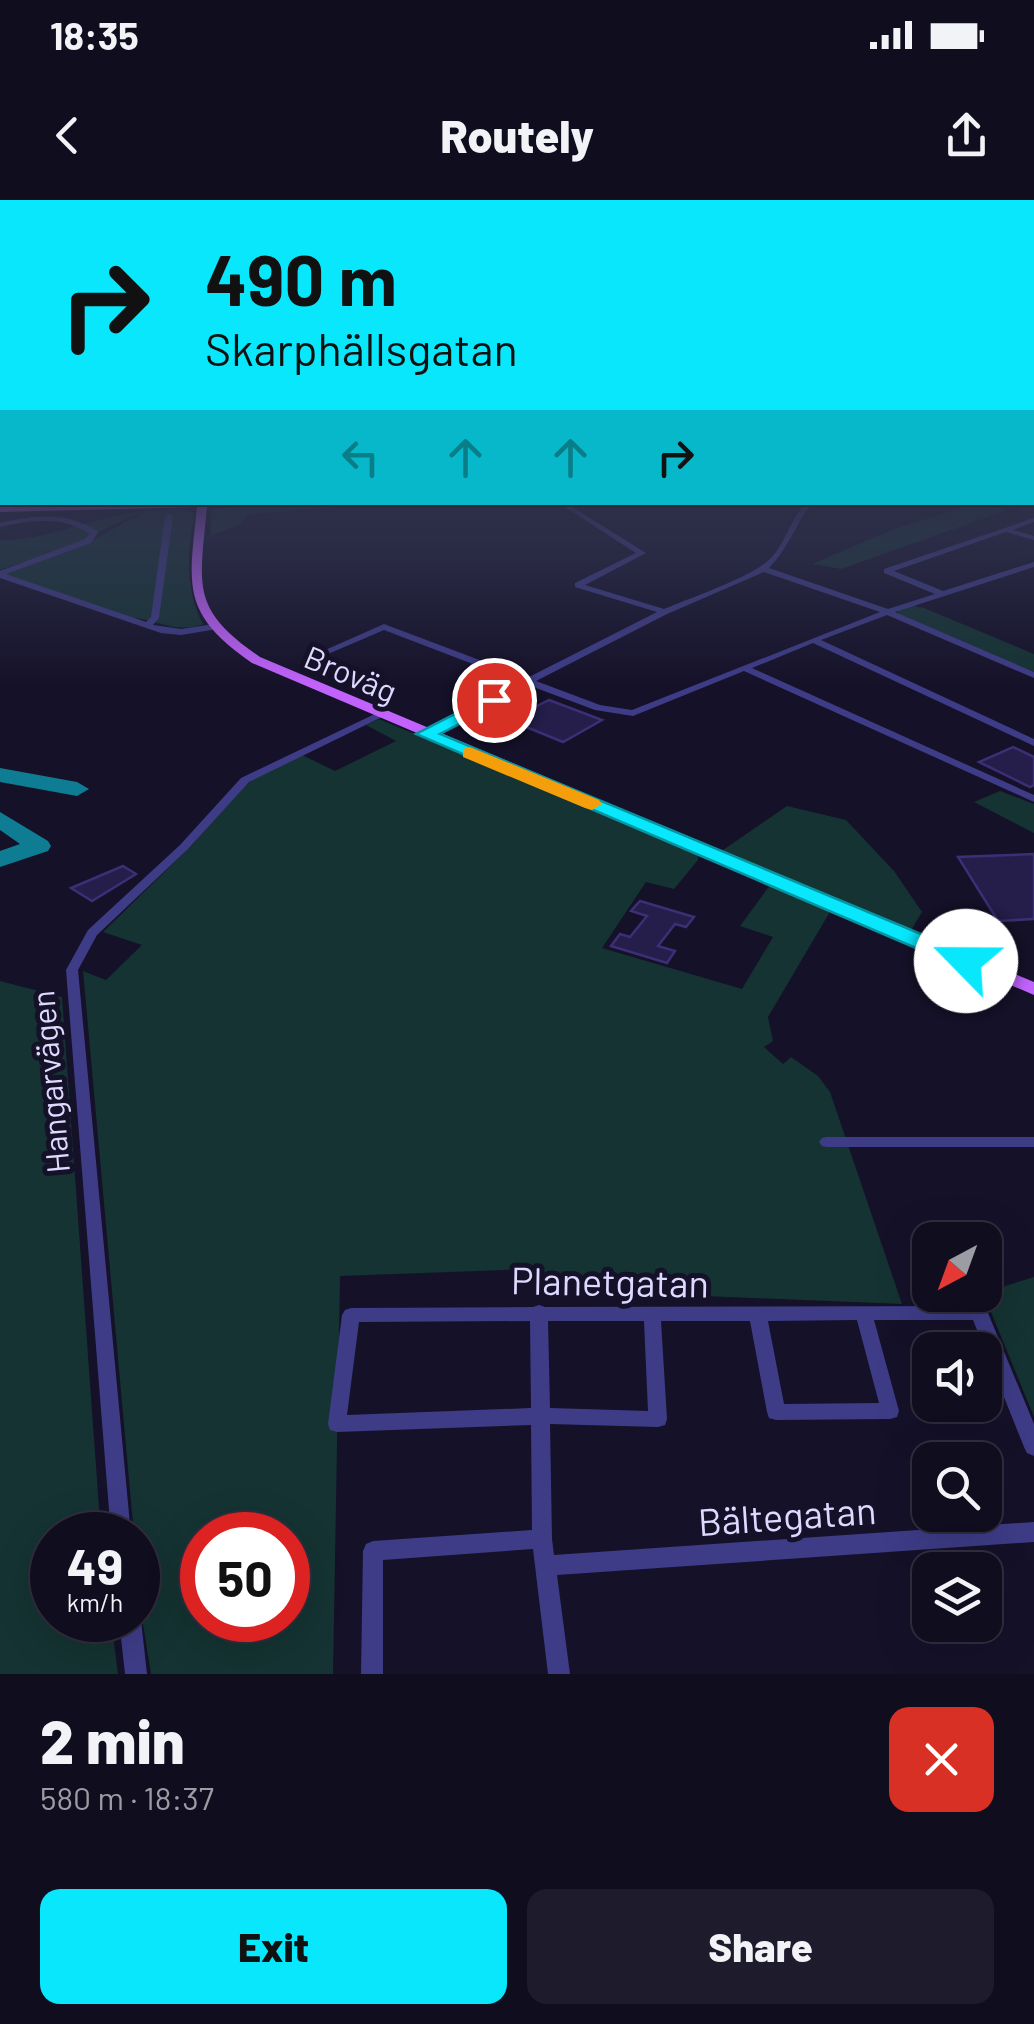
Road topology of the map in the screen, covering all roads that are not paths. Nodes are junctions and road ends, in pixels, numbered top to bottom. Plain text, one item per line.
1 (67, 549) edge
2 (164, 549) edge
3 (198, 549) edge
4 (637, 549) edge
5 (781, 549) edge
6 (953, 549) edge
7 (1034, 564) edge
8 (764, 569) junction
9 (0, 574) edge
10 (940, 593) junction
11 (886, 611) junction
12 (664, 612) junction
13 (148, 625) junction
14 (214, 627) junction
15 (814, 640) junction
16 (318, 655) dead end
17 (745, 668) junction
18 (1034, 675) edge
19 (529, 682) junction
20 (379, 715) junction
21 (425, 734) junction
22 (1034, 744) edge
23 (1032, 797) edge
24 (1034, 989) edge
25 (827, 1142) dead end
26 (1034, 1142) edge
27 (540, 1312) junction
28 (864, 1314) junction
29 (652, 1315) junction
30 (758, 1315) junction
31 (542, 1416) junction
32 (1034, 1446) edge
33 (119, 1512) edge
34 (1034, 1532) edge
35 (542, 1538) junction
36 (545, 1566) junction
37 (132, 1642) edge
38 (136, 1674) edge
39 (372, 1674) edge
40 (559, 1674) edge

1 - 9 street
2 - 13 street
3 - 14 main road, Broväg
4 - 12 street
5 - 8 street
6 - 10 street
7 - 10 street
8 - 11 street
8 - 12 street
9 - 13 street
10 - 11 street
11 - 15 street
11 - 18 street
12 - 19 street
13 - 14 street
14 - 20 main road, Broväg
15 - 17 street
15 - 22 street
16 - 19 street
17 - 19 street
17 - 23 street
19 - 21 street
20 - 21 main road, Broväg
20 - 33 street, Hangarvägen
21 - 24 main road, Broväg
25 - 26 street
27 - 29 street, Planetgatan
27 - 31 street
27 - 31 street, Planetgatan
28 - 30 street, Planetgatan
28 - 30 street
28 - 32 street, Planetgatan
29 - 30 street, Planetgatan
29 - 31 street
31 - 35 street
34 - 36 street, Bältegatan
35 - 36 street
35 - 39 street
36 - 40 street
37 - 38 street

